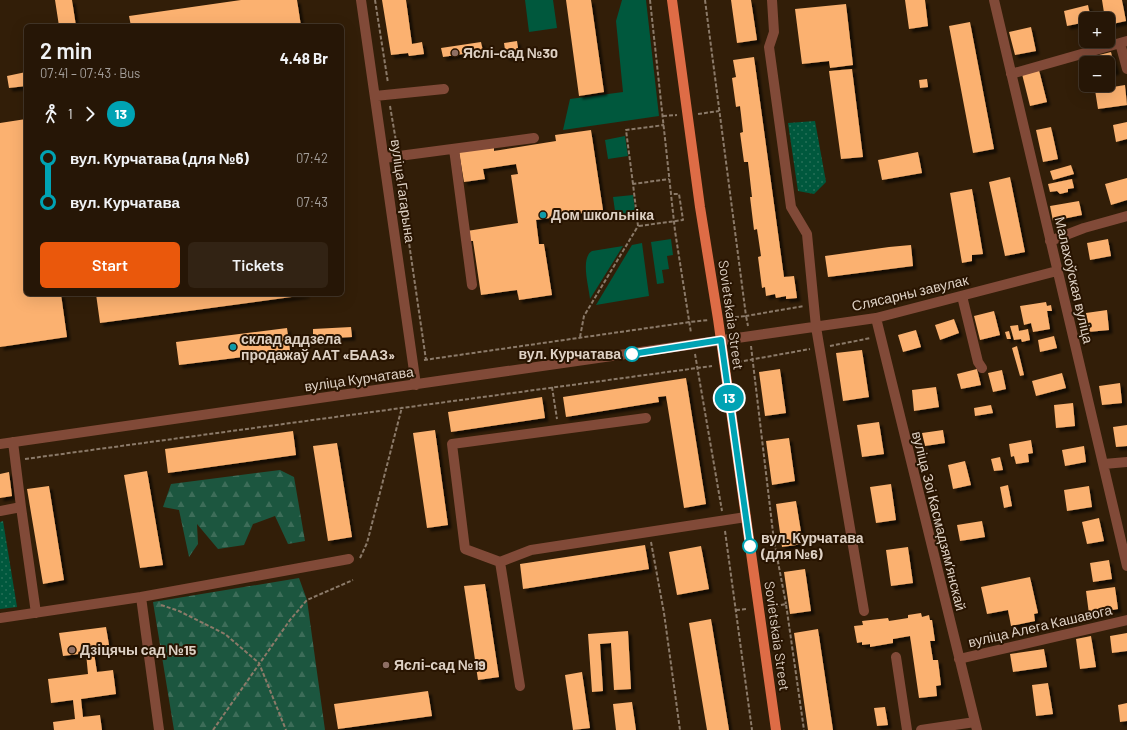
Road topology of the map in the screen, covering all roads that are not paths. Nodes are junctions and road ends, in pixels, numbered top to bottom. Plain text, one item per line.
1 (361, 0) edge
2 (672, 0) edge
3 (772, 0) edge
4 (994, 0) edge
5 (1124, 42) edge
6 (1127, 69) edge
7 (1011, 74) junction
8 (444, 89) dead end
9 (375, 96) junction
10 (534, 138) dead end
11 (454, 149) junction
12 (384, 158) junction
13 (1127, 216) edge
14 (1050, 241) junction
15 (1057, 271) junction
16 (472, 285) dead end
17 (962, 296) junction
18 (876, 318) junction
19 (816, 327) junction
20 (721, 340) junction
21 (982, 368) dead end
22 (416, 385) junction
23 (646, 418) dead end
24 (13, 442) junction
25 (0, 444) edge
26 (1127, 462) edge
27 (1104, 464) junction
28 (21, 507) junction
29 (0, 511) edge
30 (746, 517) junction
31 (349, 559) dead end
32 (500, 562) junction
33 (1127, 566) edge
34 (141, 596) junction
35 (864, 611) dead end
36 (36, 613) junction
37 (0, 618) edge
38 (1127, 620) edge
39 (896, 657) dead end
40 (959, 659) junction
41 (520, 686) dead end
42 (976, 726) edge
43 (159, 730) edge
44 (776, 730) edge
45 (907, 730) edge
46 (921, 730) edge

1 - 9 street, вуліца Гагарына
2 - 20 main road, Sovietskaia Street
3 - 19 street
4 - 7 street, Малахоўская вуліца
5 - 6 street
5 - 7 street
7 - 14 street, Малахоўская вуліца
8 - 9 street
9 - 12 street, вуліца Гагарына
10 - 11 street
11 - 12 street
11 - 16 street
12 - 22 street, вуліца Гагарына
13 - 14 street
14 - 15 street, Малахоўская вуліца
15 - 17 street, Слясарны завулак
15 - 27 street, Малахоўская вуліца
17 - 18 street, Слясарны завулак
17 - 21 street
18 - 19 street, Слясарны завулак
18 - 40 street, вуліца Зоі Касмадзямʼянскай
19 - 20 street, Слясарны завулак
19 - 35 street
20 - 22 street, вуліца Курчатава
20 - 30 main road, Sovietskaia Street
22 - 24 street, вуліца Курчатава
23 - 32 street
24 - 25 street, вуліца Курчатава
24 - 28 street
26 - 27 street
27 - 33 street, Малахоўская вуліца
28 - 29 street
28 - 36 street
30 - 32 street
30 - 44 main road, Sovietskaia Street
31 - 34 street
32 - 41 street
34 - 36 street
34 - 43 street
36 - 37 street
38 - 40 street, вуліца Алега Кашавога
39 - 45 street
40 - 42 street, вуліца Зоі Касмадзямʼянскай
42 - 46 street

